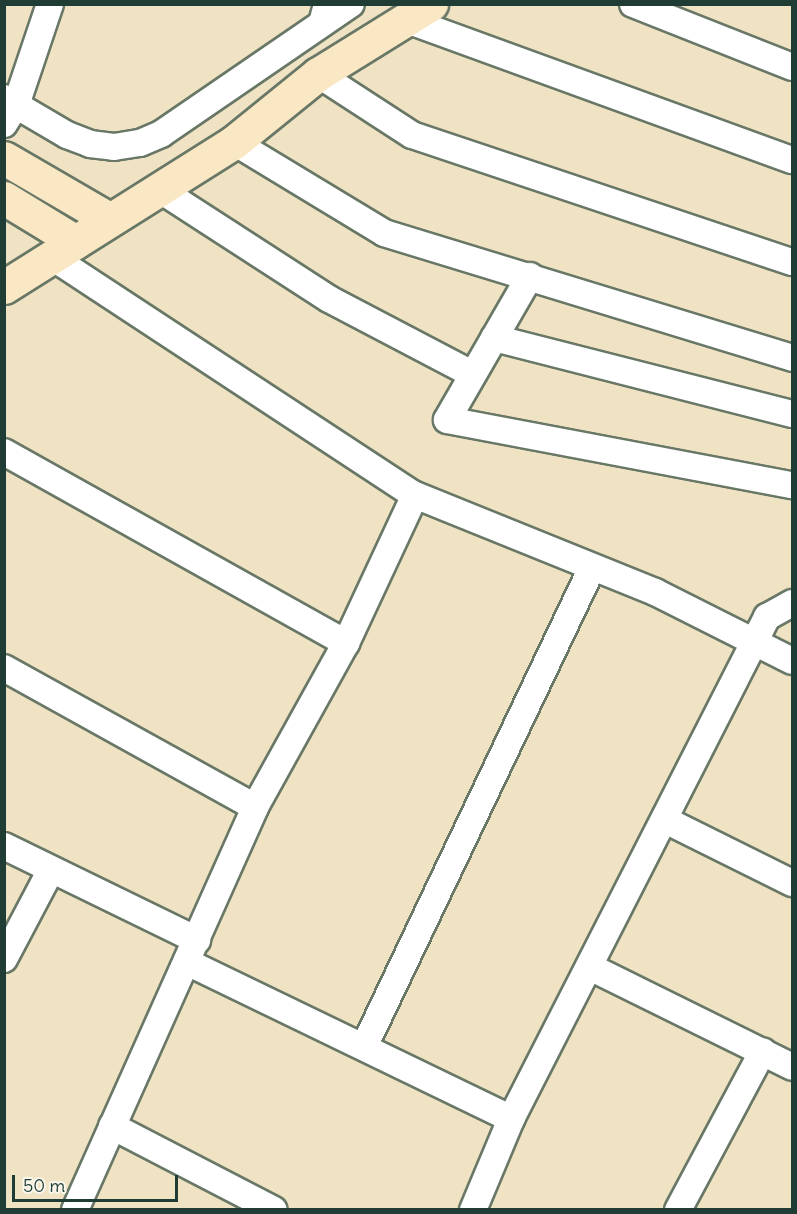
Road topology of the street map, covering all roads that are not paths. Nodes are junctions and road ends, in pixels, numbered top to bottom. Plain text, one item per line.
1 (50, 4) edge
2 (321, 4) edge
3 (351, 4) edge
4 (633, 4) edge
5 (419, 12) edge
6 (313, 30) junction
7 (792, 67) edge
8 (318, 74) junction
9 (8, 109) edge
10 (234, 142) junction
11 (4, 158) edge
12 (792, 160) edge
13 (159, 189) junction
14 (4, 198) edge
15 (109, 219) junction
16 (64, 249) junction
17 (792, 262) edge
18 (530, 276) junction
19 (4, 287) edge
20 (494, 338) junction
21 (792, 358) edge
22 (472, 374) junction
23 (792, 414) edge
24 (4, 452) edge
25 (792, 485) edge
26 (415, 495) junction
27 (592, 568) junction
28 (792, 603) edge
29 (346, 643) junction
30 (754, 645) junction
31 (792, 661) edge
32 (4, 668) edge
33 (255, 807) junction
34 (665, 820) junction
35 (4, 846) edge
36 (51, 870) junction
37 (792, 883) edge
38 (193, 952) junction
39 (4, 960) edge
40 (590, 967) junction
41 (364, 1047) junction
42 (762, 1051) junction
43 (792, 1067) edge
44 (511, 1119) junction
45 (112, 1126) junction
46 (681, 1208) edge
47 (75, 1209) edge
48 (274, 1209) edge
49 (473, 1209) edge

1 - 9 street
2 - 6 lane
3 - 6 street
4 - 7 street
5 - 8 street
5 - 12 street
6 - 9 street
8 - 10 street
8 - 17 street
10 - 13 street
10 - 18 street
11 - 15 street
13 - 15 street
13 - 22 street
14 - 16 street
15 - 16 street
16 - 19 street
16 - 26 street
18 - 20 street
18 - 21 street
20 - 22 street
20 - 23 street
22 - 25 street
24 - 29 street
26 - 27 street
26 - 29 street
27 - 30 street
27 - 41 street
28 - 30 street
29 - 33 street
30 - 31 street
30 - 34 street
32 - 33 street
33 - 38 street
34 - 37 street
34 - 40 street
35 - 36 street
36 - 38 street
36 - 39 street
38 - 41 street
38 - 45 street
40 - 42 street
40 - 44 street
41 - 44 street
42 - 43 street
42 - 46 street
44 - 49 street
45 - 47 street
45 - 48 street

